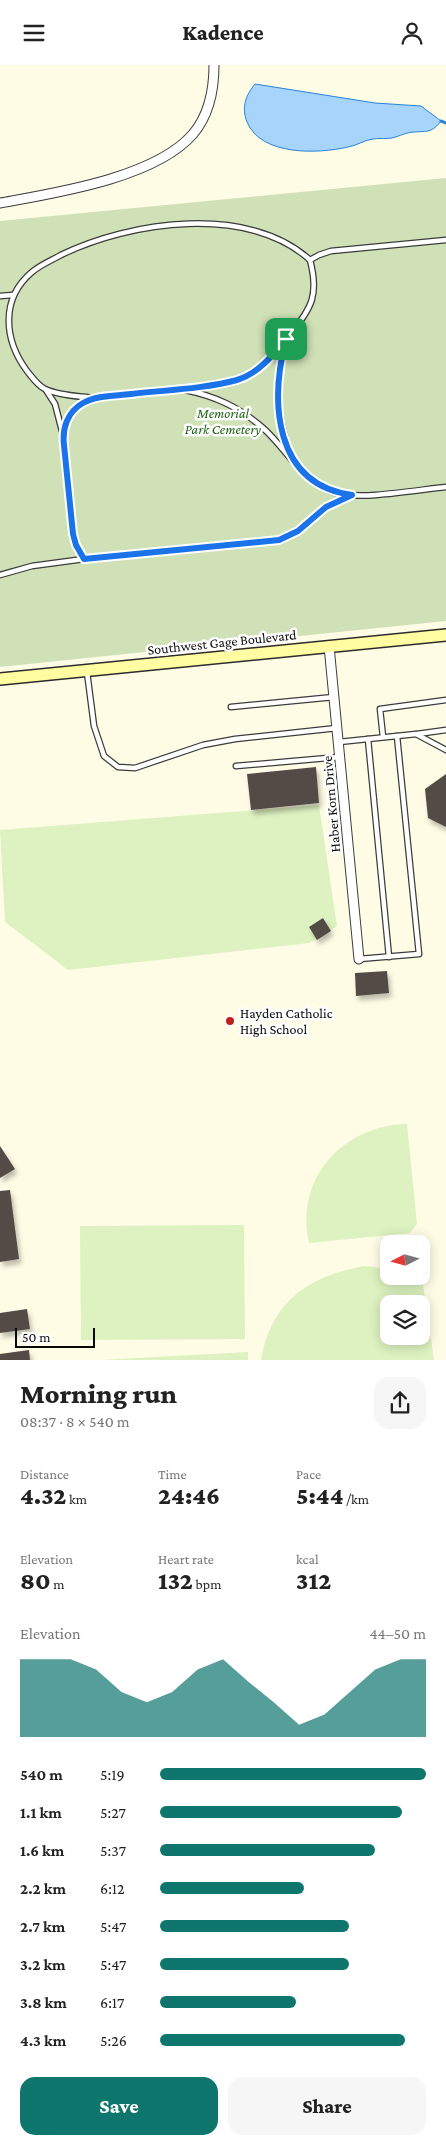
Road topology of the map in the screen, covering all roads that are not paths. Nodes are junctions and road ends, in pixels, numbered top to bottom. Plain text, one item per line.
1 (214, 65) edge
2 (0, 203) edge
3 (446, 240) edge
4 (310, 260) junction
5 (13, 295) junction
6 (0, 296) edge
7 (286, 339) junction
8 (45, 389) junction
9 (179, 389) junction
10 (95, 398) junction
11 (63, 435) junction
12 (291, 459) junction
13 (446, 487) edge
14 (352, 495) junction
15 (84, 559) junction
16 (0, 575) edge
17 (446, 635) edge
18 (329, 647) junction
19 (87, 671) junction
20 (0, 679) edge
21 (334, 697) junction
22 (446, 700) edge
23 (231, 707) dead end
24 (338, 728) junction
25 (446, 731) edge
26 (416, 734) junction
27 (397, 736) junction
28 (383, 737) junction
29 (368, 739) junction
30 (339, 742) junction
31 (446, 750) edge
32 (340, 757) junction
33 (236, 766) dead end
34 (389, 957) junction
35 (358, 959) joint

1 - 2 street
3 - 4 lane
4 - 5 lane
4 - 7 lane
5 - 6 lane
5 - 8 lane
7 - 9 lane
7 - 12 lane
8 - 10 lane
8 - 11 lane
9 - 10 lane
9 - 12 lane
10 - 11 lane
11 - 15 lane
12 - 14 lane
13 - 14 lane
14 - 15 lane
15 - 16 lane
17 - 18 main road, Southwest Gage Boulevard
18 - 19 main road, Southwest Gage Boulevard
18 - 21 street, Haber Korn Drive
19 - 20 main road, Southwest Gage Boulevard
19 - 24 lane
21 - 23 lane
21 - 24 street, Haber Korn Drive
22 - 28 lane
24 - 30 street, Haber Korn Drive
25 - 26 lane
26 - 27 lane
26 - 31 lane
27 - 28 lane
27 - 34 lane
28 - 29 lane
29 - 30 lane
29 - 34 lane
30 - 32 street, Haber Korn Drive
32 - 33 lane
32 - 35 street, Haber Korn Drive
34 - 35 lane

